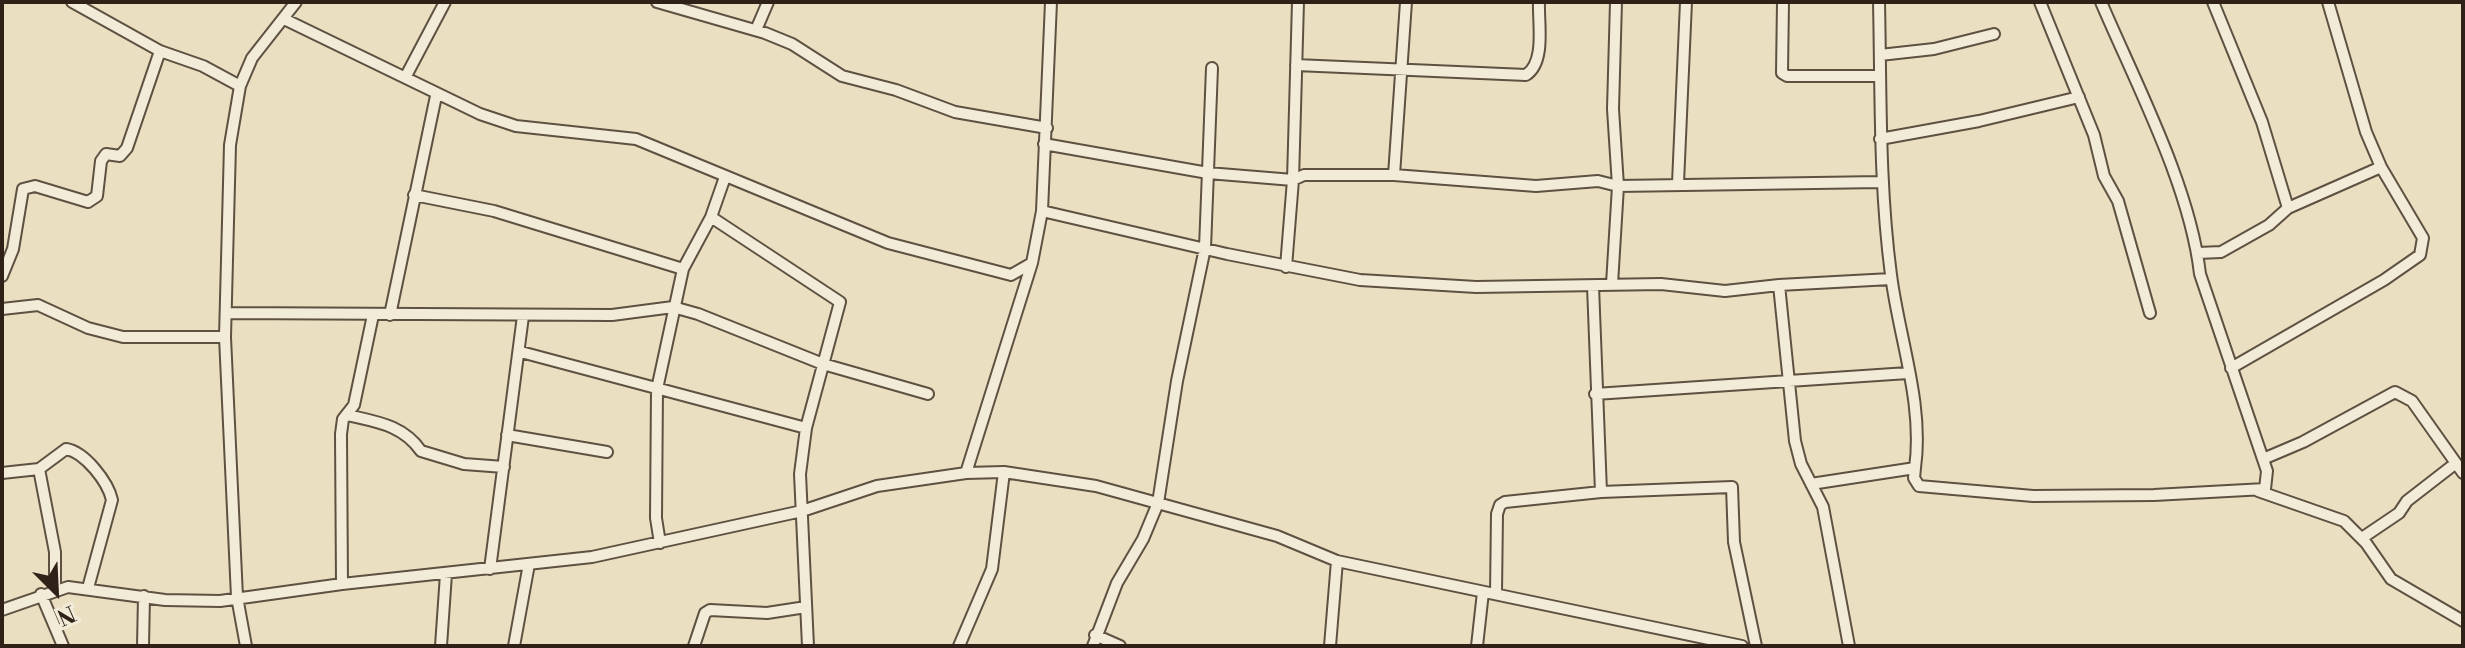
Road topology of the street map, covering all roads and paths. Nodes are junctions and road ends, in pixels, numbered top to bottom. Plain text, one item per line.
1 (72, 2) edge
2 (296, 2) edge
3 (445, 2) edge
4 (658, 2) edge
5 (768, 2) edge
6 (1051, 2) edge
7 (1298, 2) edge
8 (1406, 2) edge
9 (1539, 2) edge
10 (1616, 2) edge
11 (1686, 2) edge
12 (1783, 2) edge
13 (1879, 2) edge
14 (2040, 2) edge
15 (2101, 2) edge
16 (2213, 2) edge
17 (2328, 2) edge
18 (284, 19) junction
19 (756, 30) junction
20 (1994, 34) dead end
21 (160, 51) junction
22 (1880, 55) junction
23 (1296, 65) junction
24 (1212, 68) dead end
25 (1401, 71) junction
26 (406, 76) junction
27 (1878, 76) junction
28 (240, 86) junction
29 (436, 96) junction
30 (2079, 97) junction
31 (1047, 128) junction
32 (1880, 139) junction
33 (1044, 144) junction
34 (2381, 167) junction
35 (1208, 173) junction
36 (1394, 175) junction
37 (725, 177) junction
38 (1293, 180) junction
39 (1881, 182) junction
40 (1678, 183) junction
41 (1618, 186) junction
42 (414, 195) junction
43 (2288, 208) junction
44 (1042, 211) junction
45 (711, 217) junction
46 (1205, 248) junction
47 (2198, 253) junction
48 (1032, 263) junction
49 (1286, 267) junction
50 (683, 269) junction
51 (2, 276) edge
52 (1891, 279) junction
53 (1612, 284) junction
54 (1779, 285) junction
55 (1593, 286) junction
56 (673, 307) junction
57 (2, 309) edge
58 (226, 313) junction
59 (2150, 313) dead end
60 (373, 315) junction
61 (390, 315) junction
62 (523, 316) junction
63 (225, 337) junction
64 (521, 352) junction
65 (823, 364) junction
66 (2231, 368) junction
67 (1908, 373) junction
68 (1790, 382) junction
69 (657, 389) junction
70 (928, 394) dead end
71 (1595, 394) junction
72 (347, 415) junction
73 (806, 428) junction
74 (507, 435) junction
75 (607, 452) dead end
76 (2263, 459) junction
77 (504, 467) junction
78 (1915, 468) junction
79 (2459, 468) edge
80 (39, 469) junction
81 (1004, 472) junction
82 (2, 473) edge
83 (966, 473) junction
84 (1811, 484) junction
85 (2257, 491) junction
86 (1601, 492) junction
87 (1158, 503) junction
88 (802, 511) junction
89 (2362, 538) junction
90 (660, 543) junction
91 (1337, 561) junction
92 (529, 564) junction
93 (490, 569) junction
94 (446, 574) junction
95 (342, 584) junction
96 (88, 588) junction
97 (55, 589) junction
98 (1483, 592) junction
99 (1496, 593) junction
100 (41, 594) junction
101 (144, 596) junction
102 (237, 597) junction
103 (806, 607) junction
104 (2, 610) edge
105 (2463, 621) edge
106 (1094, 640) edge
107 (63, 646) edge
108 (143, 646) edge
109 (246, 646) edge
110 (441, 646) edge
111 (514, 646) edge
112 (694, 646) edge
113 (808, 646) edge
114 (959, 646) edge
115 (1120, 646) edge
116 (1330, 646) edge
117 (1477, 646) edge
118 (1742, 646) edge
119 (1756, 646) edge
120 (1849, 646) edge

1 - 21 street
2 - 18 street
3 - 26 street
4 - 19 street
5 - 19 street
6 - 31 street
7 - 23 street
8 - 25 street
9 - 25 street
10 - 41 street
11 - 40 street
12 - 27 street
13 - 22 street
14 - 30 street
15 - 47 street
16 - 43 street
17 - 34 street
18 - 26 street
18 - 28 street
19 - 31 street
20 - 22 street
21 - 28 street
21 - 51 street
22 - 27 street
23 - 25 street
23 - 38 street
24 - 35 street
25 - 36 street
26 - 29 street
27 - 32 street
28 - 58 street
29 - 37 street
29 - 42 street
30 - 32 street
30 - 59 street
31 - 33 street
32 - 39 street
33 - 35 street
33 - 44 street
34 - 43 street
34 - 66 street
35 - 38 street
35 - 46 street
36 - 38 street
36 - 41 street
37 - 45 street
37 - 48 street
38 - 49 street
39 - 40 street
39 - 52 street
40 - 41 street
41 - 53 street
42 - 50 street
42 - 61 street
43 - 47 street
44 - 46 street
44 - 48 street
45 - 50 street
45 - 65 street
46 - 49 street
46 - 87 street
47 - 66 street
48 - 83 street
49 - 55 street
50 - 56 street
52 - 54 street
52 - 67 street
53 - 54 street
53 - 55 street
54 - 68 street
55 - 71 street
56 - 62 street
56 - 65 street
56 - 69 street
57 - 63 street
58 - 60 street
58 - 63 street
60 - 61 street
60 - 72 street
61 - 62 street
62 - 64 street
63 - 102 street
64 - 69 street
64 - 74 street
65 - 70 street
65 - 73 street
66 - 76 street
67 - 68 street
67 - 78 street
68 - 71 street
68 - 84 street
69 - 73 street
69 - 90 street
71 - 86 street
72 - 77 street
72 - 95 street
73 - 88 street
74 - 75 street
74 - 77 street
76 - 79 street
76 - 85 street
77 - 93 street
78 - 84 street
78 - 85 street
79 - 89 street
80 - 82 street
80 - 96 street
80 - 97 street
81 - 83 street
81 - 87 street
81 - 114 street
83 - 88 street
84 - 120 street
85 - 89 street
86 - 99 street
86 - 119 street
87 - 91 street
87 - 106 street
88 - 90 street
88 - 103 street
89 - 105 street
90 - 92 street
91 - 98 street
91 - 116 street
92 - 93 street
92 - 111 street
93 - 94 street
94 - 95 street
94 - 110 street
95 - 102 street
96 - 97 street
96 - 101 street
97 - 100 street
98 - 99 street
98 - 117 street
99 - 118 street
100 - 104 street
100 - 107 street
101 - 102 street
101 - 108 street
102 - 109 street
103 - 112 street
103 - 113 street
106 - 115 street

